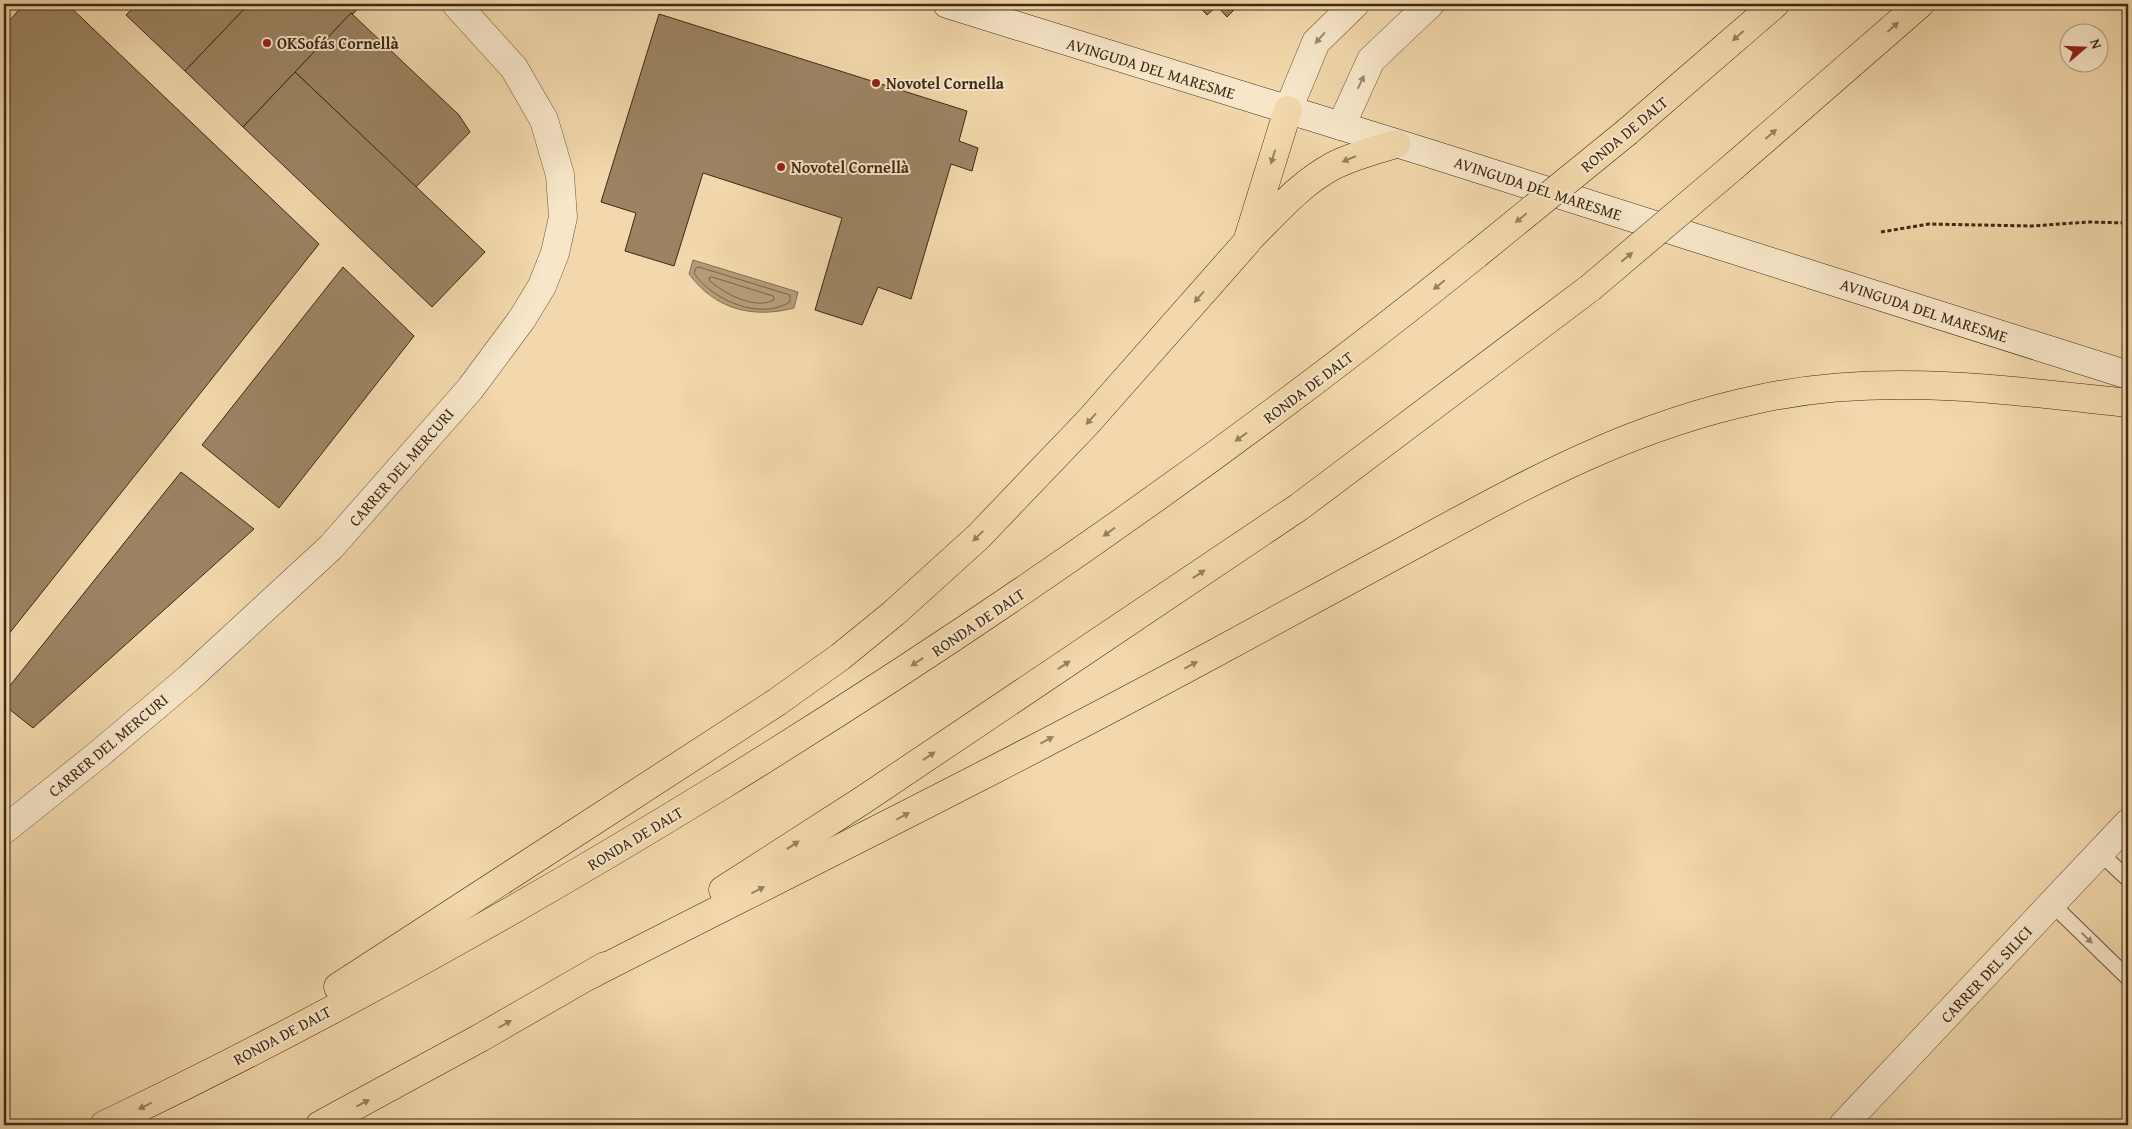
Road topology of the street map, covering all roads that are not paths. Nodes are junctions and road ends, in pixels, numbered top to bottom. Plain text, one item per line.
1 (947, 4) edge
2 (1355, 4) edge
3 (1430, 4) edge
4 (1775, 4) edge
5 (1920, 4) edge
6 (460, 6) edge
7 (1288, 110) junction
8 (1341, 126) junction
9 (1396, 144) junction
10 (1247, 242) junction
11 (2128, 375) edge
12 (2128, 403) edge
13 (2128, 823) edge
14 (4, 830) edge
15 (2100, 853) junction
16 (2128, 879) edge
17 (2052, 904) junction
18 (590, 975) junction
19 (2128, 978) edge
20 (187, 1086) junction
21 (104, 1125) edge
22 (320, 1125) edge
23 (1843, 1125) edge

1 - 7 street, AVINGUDA DEL MARESME
2 -> 7 street
8 -> 3 street
4 -> 20 highway, RONDA DE DALT, bridge
18 -> 5 highway, bridge
6 - 14 street, CARRER DEL MERCURI
7 - 8 street, AVINGUDA DEL MARESME
7 -> 10 highway
8 - 9 street, AVINGUDA DEL MARESME
9 -> 10 highway
9 - 11 street, AVINGUDA DEL MARESME
10 -> 20 highway
18 -> 12 highway
13 - 15 street, CARRER DEL SILICI
15 - 16 lane
15 - 17 street, CARRER DEL SILICI
17 -> 19 lane
17 - 23 street, CARRER DEL SILICI
22 -> 18 highway
20 -> 21 highway, RONDA DE DALT

